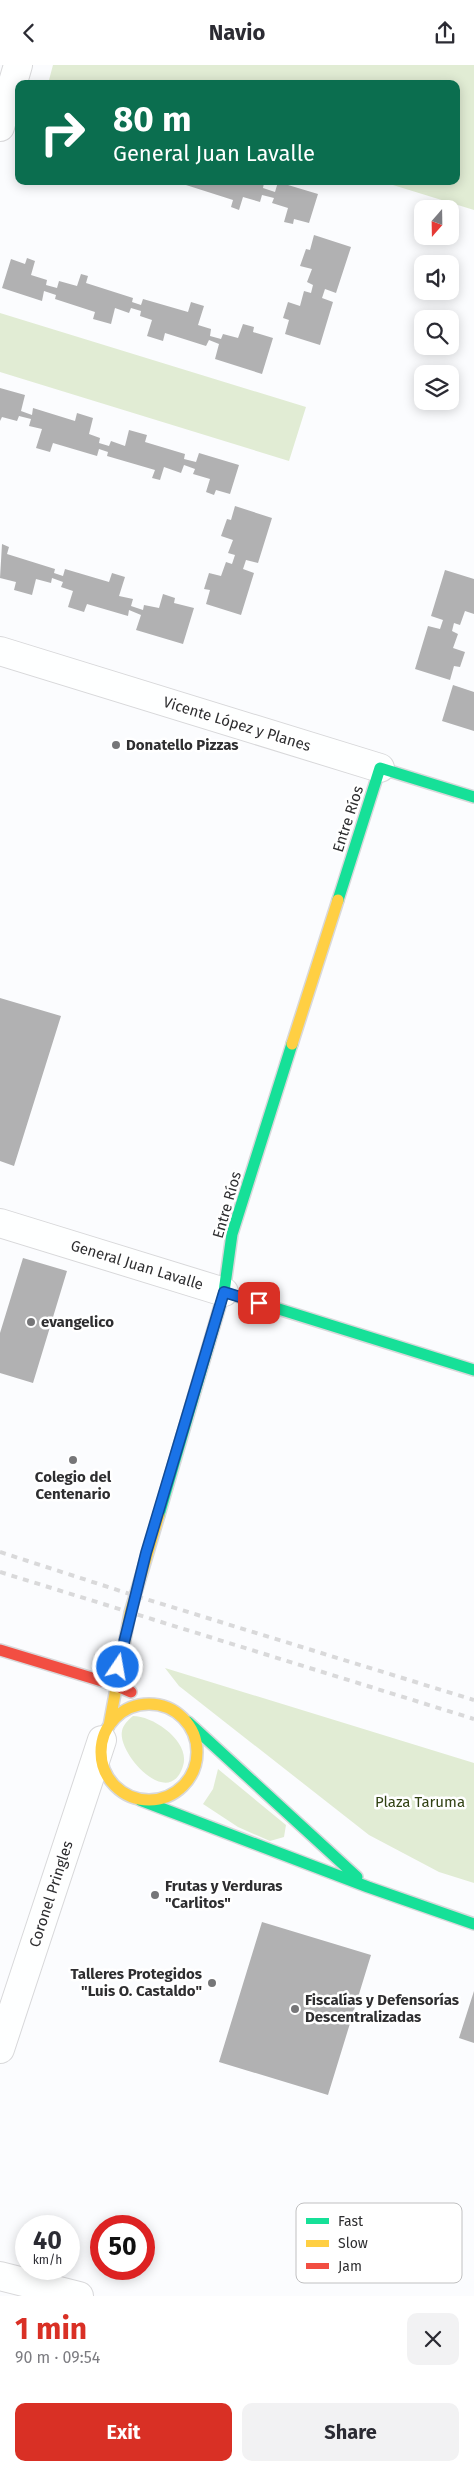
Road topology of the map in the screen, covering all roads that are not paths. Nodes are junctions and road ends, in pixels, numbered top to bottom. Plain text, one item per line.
1 (18, 65) edge
2 (0, 127) edge
3 (0, 651) edge
4 (380, 768) junction
5 (474, 797) edge
6 (0, 1223) edge
7 (224, 1292) junction
8 (474, 1370) edge
9 (0, 1650) edge
10 (114, 1685) junction
11 (165, 1707) junction
12 (179, 1714) junction
13 (106, 1733) junction
14 (140, 1800) junction
15 (368, 1887) junction
16 (474, 1924) edge
17 (0, 2049) edge
18 (0, 2276) edge
19 (79, 2296) edge

1 - 2 street
3 - 4 street, Vicente López y Planes
4 - 5 main road, Vicente López y Planes
4 - 7 main road, Entre Ríos
6 - 7 street, General Juan Lavalle
7 - 8 main road, General Juan Lavalle
7 - 10 main road, Entre Ríos
9 - 10 main road
10 - 11 main road
10 - 13 main road, Coronel Pringles
11 - 12 main road
11 - 13 main road
12 - 14 main road
12 - 15 main road
13 - 14 main road
13 - 17 street, Coronel Pringles
14 - 15 main road
15 - 16 main road
18 - 19 street

